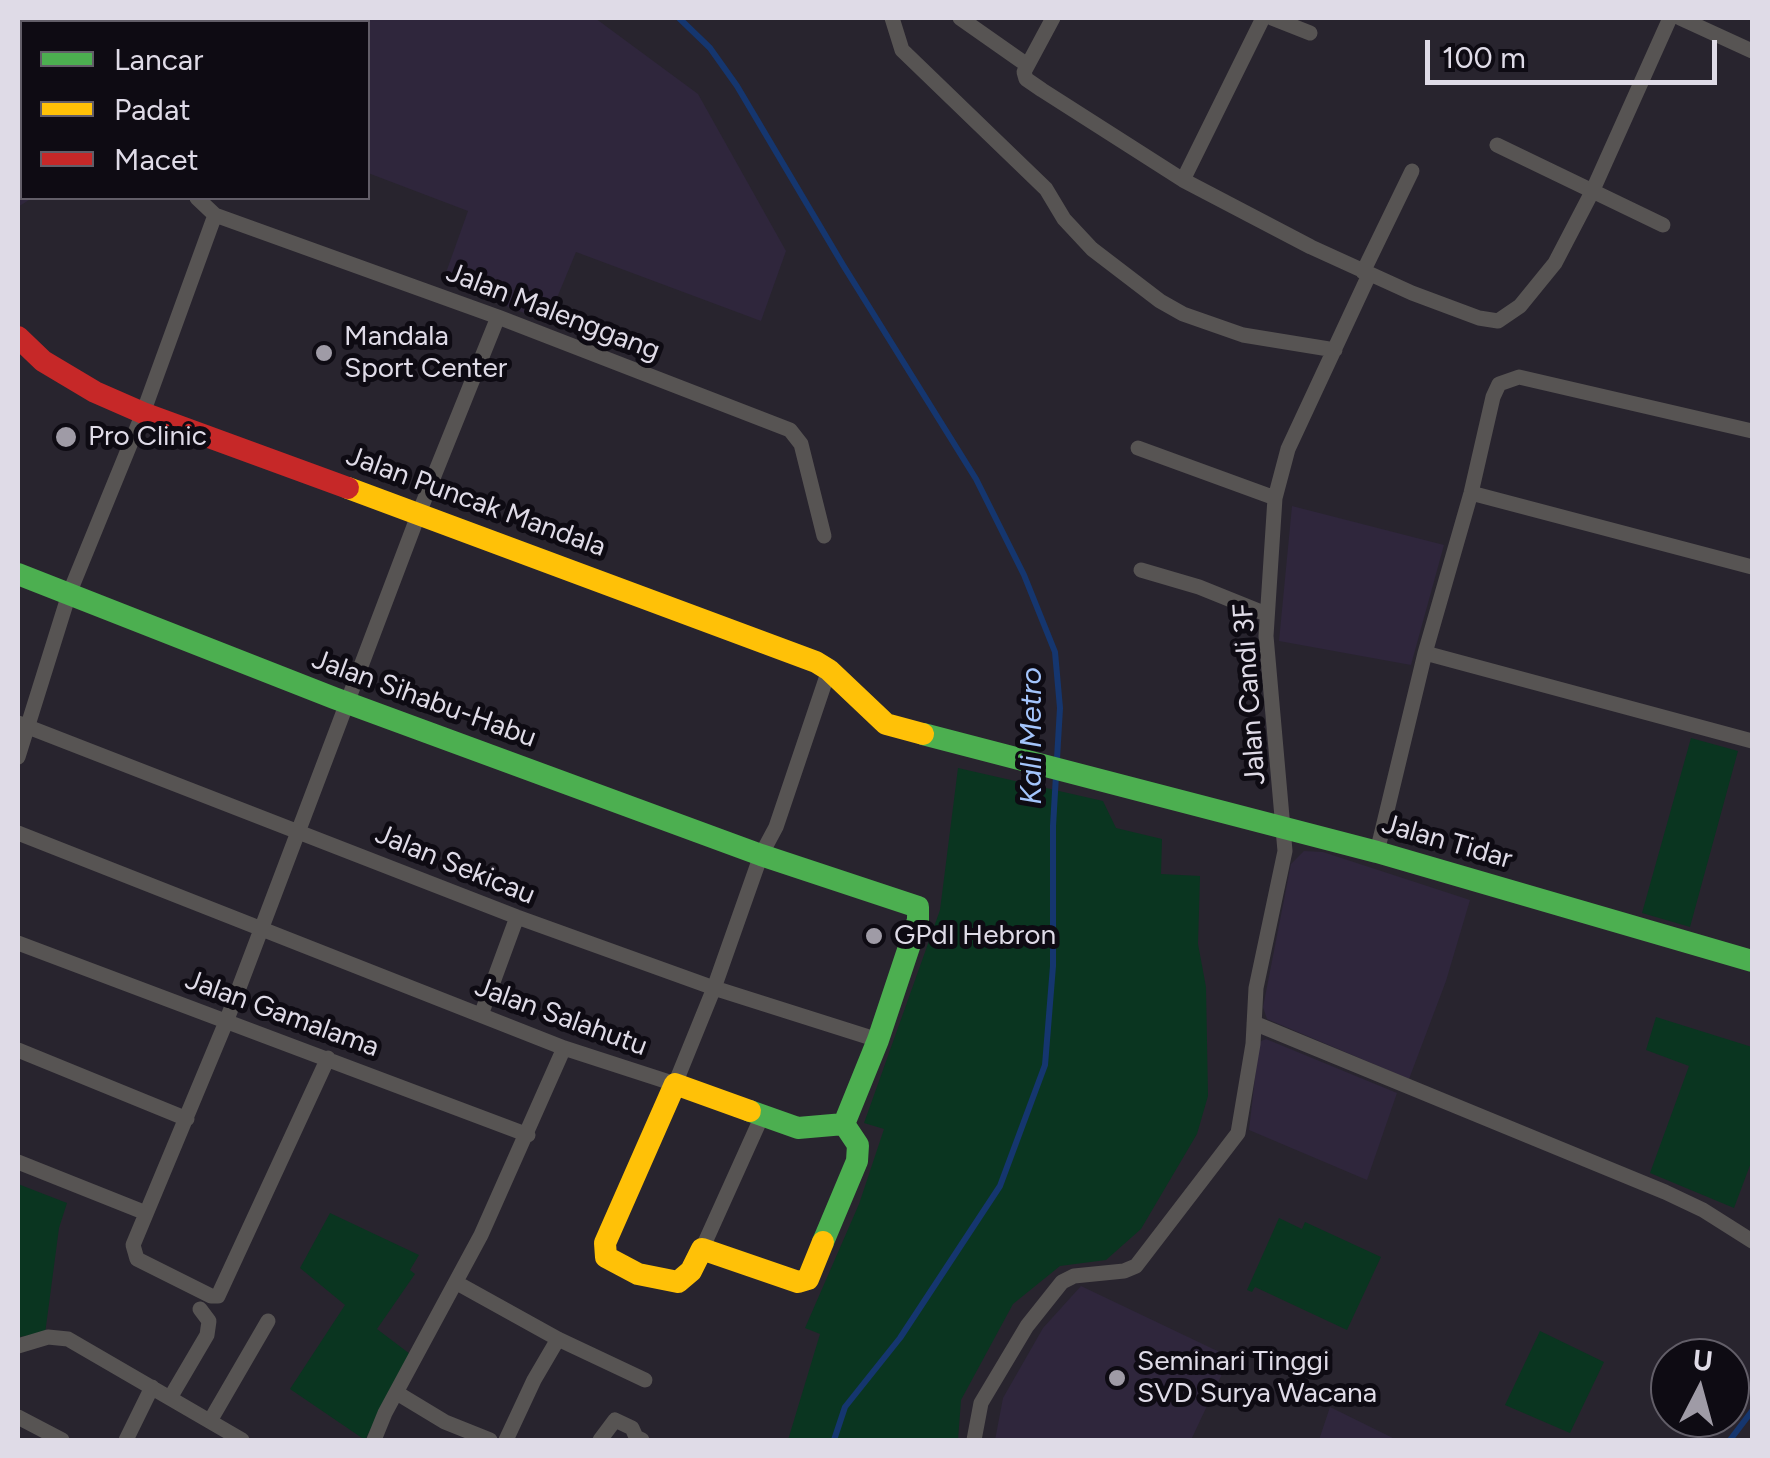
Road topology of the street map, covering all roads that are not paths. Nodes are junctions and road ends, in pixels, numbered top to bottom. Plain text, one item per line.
1 (892, 18) edge
2 (960, 18) edge
3 (1053, 18) edge
4 (1263, 18) edge
5 (1272, 18) edge
6 (1670, 18) edge
7 (1680, 18) edge
8 (1310, 33) dead end
9 (1752, 51) edge
10 (1027, 65) junction
11 (1497, 146) dead end
12 (1412, 171) dead end
13 (1183, 180) junction
14 (1592, 192) junction
15 (199, 200) edge
16 (215, 215) junction
17 (1663, 225) dead end
18 (1366, 273) junction
19 (498, 317) junction
20 (18, 337) edge
21 (1335, 350) junction
22 (143, 412) junction
23 (1752, 431) edge
24 (1138, 448) dead end
25 (1470, 493) junction
26 (1275, 498) junction
27 (419, 512) junction
28 (824, 536) dead end
29 (1752, 566) edge
30 (1142, 570) dead end
31 (18, 574) edge
32 (69, 594) junction
33 (1266, 614) junction
34 (1425, 653) junction
35 (829, 670) junction
36 (348, 703) junction
37 (23, 725) edge
38 (1752, 742) edge
39 (18, 757) edge
40 (1124, 786) joint
41 (1285, 829) junction
42 (300, 830) junction
43 (18, 833) edge
44 (1377, 852) junction
45 (761, 855) junction
46 (517, 917) junction
47 (260, 929) junction
48 (18, 942) edge
49 (1752, 961) edge
50 (714, 988) junction
51 (480, 1015) junction
52 (226, 1022) junction
53 (1254, 1022) junction
54 (878, 1040) junction
55 (564, 1048) junction
56 (18, 1050) edge
57 (328, 1058) junction
58 (675, 1084) junction
59 (762, 1116) junction
60 (187, 1119) junction
61 (844, 1124) junction
62 (528, 1135) junction
63 (18, 1162) edge
64 (146, 1213) junction
65 (1752, 1242) edge
66 (702, 1249) junction
67 (457, 1282) junction
68 (200, 1309) dead end
69 (268, 1321) dead end
70 (558, 1340) junction
71 (18, 1346) edge
72 (645, 1380) dead end
73 (152, 1387) junction
74 (396, 1393) junction
75 (170, 1398) junction
76 (18, 1418) edge
77 (210, 1421) junction
78 (62, 1440) edge
79 (126, 1440) edge
80 (239, 1440) edge
81 (374, 1440) edge
82 (490, 1440) edge
83 (506, 1440) edge
84 (600, 1440) edge
85 (642, 1440) edge
86 (974, 1440) edge

1 - 21 street
2 - 10 street
3 - 10 street
4 - 13 street
5 - 8 street
6 - 14 street
7 - 9 street
10 - 13 street
11 - 14 street
12 - 18 street, Jalan Candi 3F
13 - 18 street
14 - 17 street
14 - 18 street
15 - 16 street, Jalan Malenggang
16 - 19 street, Jalan Malenggang
16 - 22 street
18 - 21 street, Jalan Candi 3F
19 - 27 street
19 - 28 street, Jalan Malenggang
20 - 22 street, Jalan Puncak Mandala
21 - 26 street, Jalan Candi 3F
22 - 27 street, Jalan Puncak Mandala
22 - 32 street
23 - 25 street
24 - 26 street
25 - 29 street
25 - 34 street
26 - 33 street, Jalan Candi 3F
27 - 35 street, Jalan Puncak Mandala
27 - 36 street
30 - 33 street
31 - 32 street, Jalan Sihabu-Habu
32 - 36 street, Jalan Sihabu-Habu
32 - 37 street
33 - 41 street, Jalan Candi 3F
34 - 38 street
34 - 44 street
35 - 40 street, Jalan Puncak Mandala
35 - 45 street, Jalan Salahutu
36 - 42 street
36 - 45 street, Jalan Sihabu-Habu
37 - 39 street
37 - 42 street, Jalan Sekicau
40 - 41 street, Jalan Tidar
41 - 44 street, Jalan Tidar
41 - 53 street, Jalan Candi 3F
42 - 46 street, Jalan Sekicau
42 - 47 street
43 - 47 street, Jalan Salahutu
44 - 49 street, Jalan Tidar
45 - 50 street, Jalan Salahutu
45 - 54 street, Jalan Sihabu-Habu
46 - 50 street, Jalan Sekicau
46 - 51 street
47 - 51 street, Jalan Salahutu
47 - 52 street
48 - 52 street, Jalan Gamalama
50 - 54 street, Jalan Sekicau
50 - 58 street, Jalan Salahutu
51 - 55 street, Jalan Salahutu
52 - 57 street, Jalan Gamalama
52 - 60 street
53 - 65 street
53 - 86 street, Jalan Candi 3F
54 - 61 street
55 - 58 street, Jalan Salahutu
55 - 62 street
56 - 60 street
57 - 62 street, Jalan Gamalama
57 - 64 street
58 - 59 street
58 - 66 street
59 - 61 street
59 - 66 street
60 - 64 street
61 - 66 street
62 - 67 street
63 - 64 street
67 - 70 street
67 - 74 street
68 - 75 street
69 - 77 street
70 - 72 street
70 - 83 street
71 - 73 street
73 - 75 street
73 - 79 street
74 - 81 street
74 - 82 street
75 - 77 street
76 - 78 street
77 - 80 street
84 - 85 street

